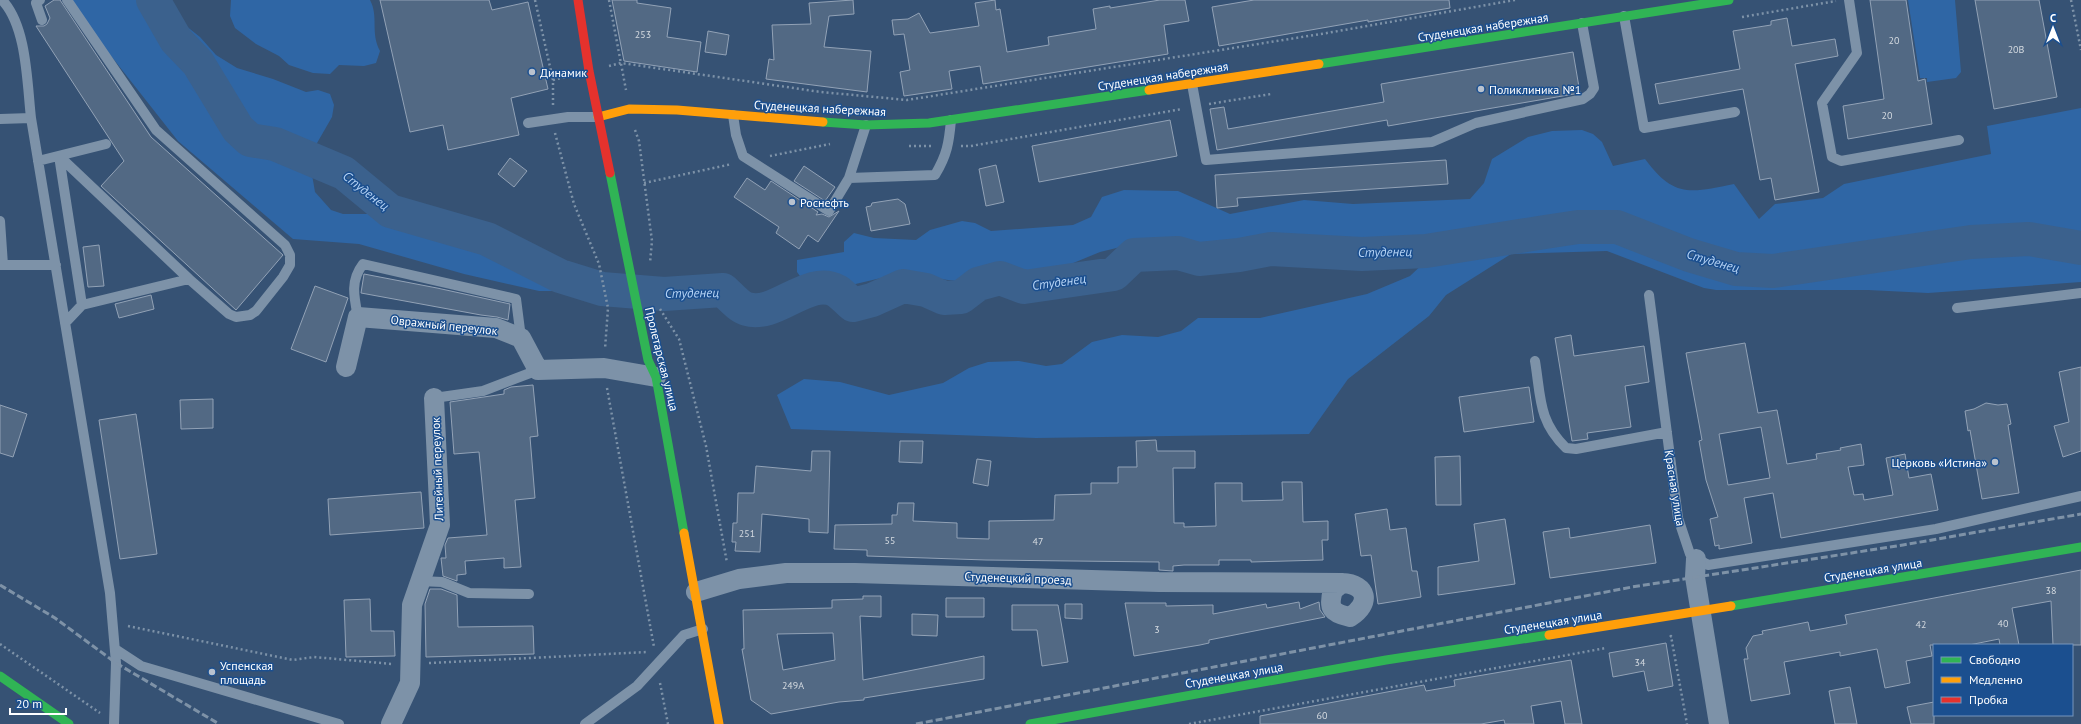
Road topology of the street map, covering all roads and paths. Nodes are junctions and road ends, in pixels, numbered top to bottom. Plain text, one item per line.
1 (2, 0) edge
2 (40, 0) edge
3 (67, 0) edge
4 (578, 0) edge
5 (609, 0) edge
6 (1515, 0) edge
7 (1729, 0) edge
8 (1849, 0) edge
9 (2071, 0) edge
10 (1624, 16) junction
11 (42, 20) dead end
12 (1582, 23) junction
13 (2081, 50) edge
14 (621, 63) junction
15 (1192, 84) junction
16 (628, 109) junction
17 (1735, 112) dead end
18 (733, 116) junction
19 (598, 117) junction
20 (31, 118) junction
21 (0, 119) edge
22 (951, 120) junction
23 (528, 123) dead end
24 (866, 125) junction
25 (1960, 140) dead end
26 (106, 144) dead end
27 (59, 156) junction
28 (38, 161) junction
29 (849, 178) junction
30 (0, 221) edge
31 (56, 264) junction
32 (599, 264) dead end
33 (1, 265) edge
34 (650, 266) dead end
35 (189, 279) junction
36 (2081, 293) edge
37 (1649, 295) dead end
38 (82, 305) junction
39 (1957, 308) dead end
40 (660, 309) dead end
41 (358, 317) junction
42 (65, 323) junction
43 (520, 338) junction
44 (1535, 361) dead end
45 (346, 367) dead end
46 (604, 368) junction
47 (652, 368) junction
48 (538, 370) junction
49 (434, 398) joint
50 (1667, 432) junction
51 (2081, 496) edge
52 (2081, 547) edge
53 (1696, 559) junction
54 (728, 568) dead end
55 (420, 581) junction
56 (1342, 583) dead end
57 (696, 592) junction
58 (529, 594) dead end
59 (1701, 611) junction
60 (113, 623) junction
61 (703, 629) junction
62 (1664, 638) dead end
63 (0, 644) edge
64 (1609, 648) dead end
65 (115, 649) junction
66 (411, 664) junction
67 (657, 665) junction
68 (0, 676) edge
69 (69, 724) edge
70 (114, 724) edge
71 (339, 724) edge
72 (392, 724) edge
73 (584, 724) edge
74 (668, 724) edge
75 (719, 724) edge
76 (1030, 724) edge
77 (1189, 724) edge
78 (1687, 724) edge
79 (1719, 724) edge

1 - 20 lane
2 - 11 lane
3 - 35 lane
4 - 19 street, Пролетарская улица
5 - 14 path
6 - 14 path
7 - 10 street, Студенецкая набережная
8 - 25 lane
9 - 13 path
10 - 12 street, Студенецкая набережная
10 - 17 lane
12 - 15 street, Студенецкая набережная
12 - 15 lane
14 - 16 path
15 - 22 street, Студенецкая набережная
16 - 18 street, Студенецкая набережная
16 - 19 street, Студенецкая набережная
16 - 34 path
18 - 24 street, Студенецкая набережная
18 - 29 lane
19 - 23 lane
19 - 47 street, Пролетарская улица
20 - 21 lane
20 - 28 lane
22 - 24 street, Студенецкая набережная
22 - 29 lane
24 - 29 lane
26 - 27 lane
27 - 28 lane
27 - 35 lane
27 - 38 lane
28 - 31 lane
30 - 33 lane
31 - 33 lane
31 - 42 lane
32 - 46 path
35 - 38 lane
36 - 39 lane
37 - 50 lane, Красная улица
38 - 42 lane
40 - 54 path
41 - 43 street, Овражный переулок
41 - 43 lane
41 - 45 street
42 - 60 lane
43 - 48 street
44 - 50 lane
46 - 47 street
46 - 48 street
46 - 66 path
47 - 57 street, Пролетарская улица
48 - 49 lane
49 - 55 street, Литейный переулок
50 - 53 lane, Красная улица
51 - 53 lane
52 - 59 street, Студенецкая улица
53 - 59 street, Красная улица
55 - 58 lane
55 - 66 street, Литейный переулок
56 - 57 street, Студенецкий проезд
57 - 61 street, Пролетарская улица
59 - 76 street, Студенецкая улица
59 - 79 street, Красная улица
60 - 65 lane
60 - 66 path
61 - 67 lane
61 - 75 street, Пролетарская улица
62 - 78 path
63 - 70 path
64 - 77 path
65 - 70 lane
65 - 71 lane
66 - 72 street, Литейный переулок
67 - 73 lane
67 - 74 path
68 - 69 street

